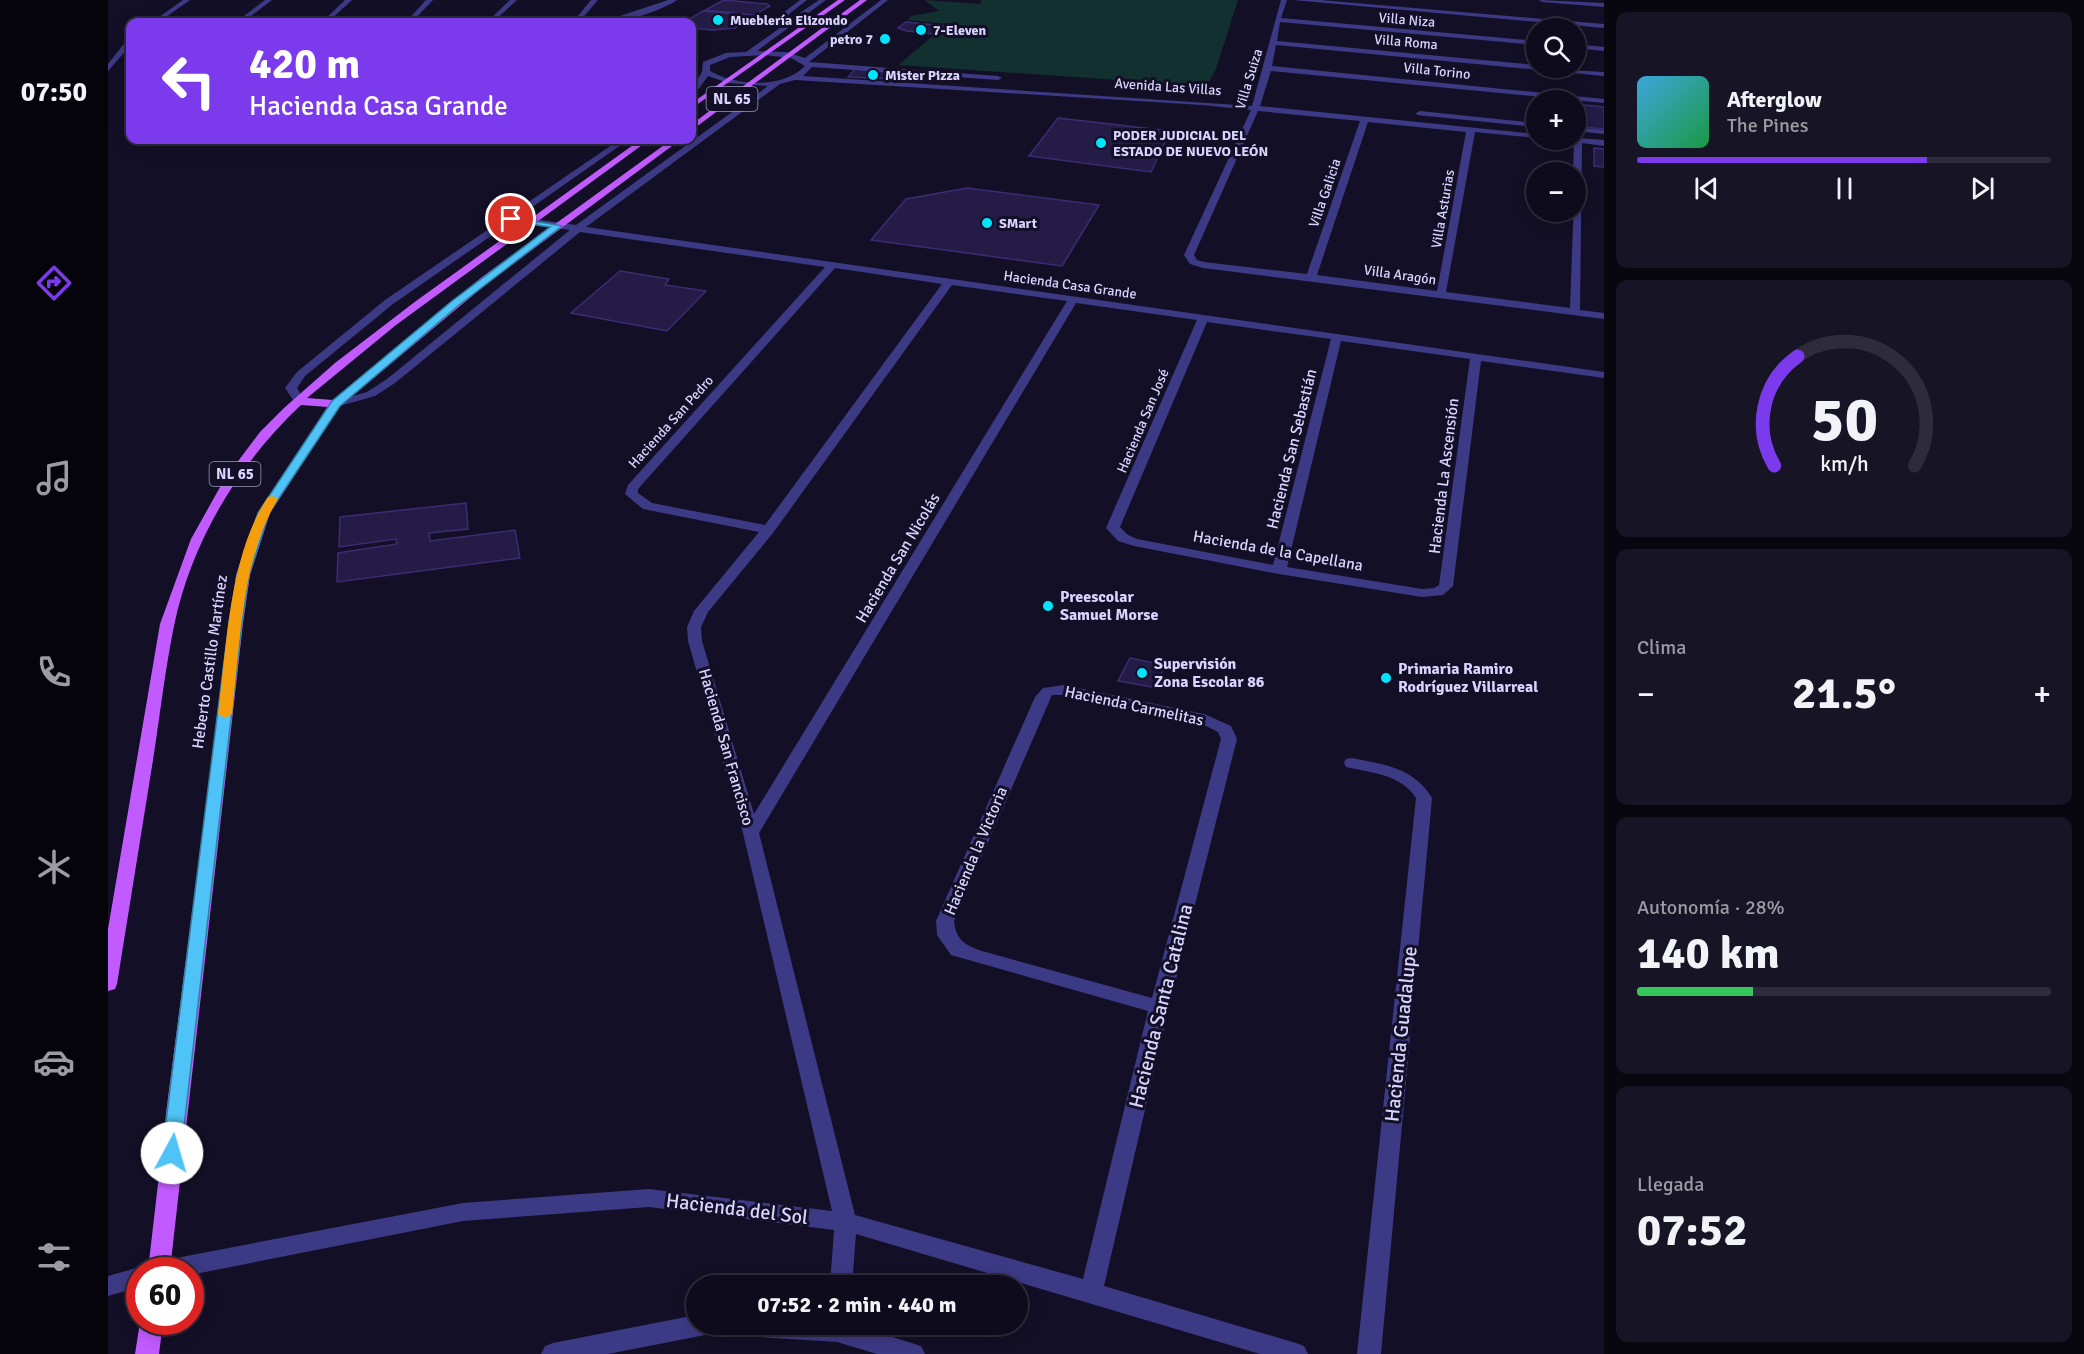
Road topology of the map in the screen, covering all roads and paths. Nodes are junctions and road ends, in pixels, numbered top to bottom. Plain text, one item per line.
1 (187, 0) edge
2 (269, 0) edge
3 (349, 0) edge
4 (430, 0) edge
5 (514, 0) edge
6 (595, 0) edge
7 (674, 0) edge
8 (804, 0) edge
9 (823, 0) edge
10 (864, 0) edge
11 (885, 0) edge
12 (1284, 0) edge
13 (1296, 0) edge
14 (1542, 0) edge
15 (838, 1) edge
16 (1604, 5) edge
17 (160, 18) edge
18 (244, 18) edge
19 (329, 18) edge
20 (413, 18) edge
21 (494, 18) edge
22 (579, 18) edge
23 (621, 18) edge
24 (1276, 20) junction
25 (791, 23) junction
26 (1604, 26) edge
27 (1526, 42) edge
28 (1273, 43) junction
29 (126, 47) edge
30 (1586, 47) edge
31 (1604, 49) edge
32 (749, 53) junction
33 (766, 53) junction
34 (792, 56) junction
35 (807, 62) junction
36 (1526, 66) edge
37 (1268, 68) junction
38 (108, 69) edge
39 (706, 72) junction
40 (1586, 72) edge
41 (1604, 74) edge
42 (796, 78) junction
43 (1005, 79) dead end
44 (726, 81) junction
45 (778, 82) junction
46 (753, 84) junction
47 (696, 88) edge
48 (1247, 96) dead end
49 (1257, 97) junction
50 (1269, 98) dead end
51 (1604, 101) edge
52 (696, 103) edge
53 (1256, 107) junction
54 (1408, 112) dead end
55 (1365, 118) junction
56 (1526, 124) edge
57 (696, 125) edge
58 (1472, 129) junction
59 (1586, 130) edge
60 (1604, 132) edge
61 (1526, 135) edge
62 (1586, 141) edge
63 (696, 142) edge
64 (1604, 143) edge
65 (618, 144) edge
66 (639, 144) edge
67 (671, 144) edge
68 (693, 144) edge
69 (1575, 150) edge
70 (511, 219) junction
71 (532, 222) junction
72 (558, 226) junction
73 (579, 228) junction
74 (1193, 262) joint
75 (832, 266) junction
76 (1311, 277) junction
77 (948, 283) junction
78 (1441, 294) junction
79 (1073, 300) junction
80 (1575, 312) junction
81 (1604, 316) edge
82 (1203, 319) junction
83 (1336, 337) junction
84 (1476, 357) junction
85 (1604, 375) edge
86 (299, 401) junction
87 (336, 404) junction
88 (768, 530) junction
89 (1117, 534) joint
90 (1279, 570) junction
91 (1435, 593) joint
92 (1048, 691) joint
93 (1218, 724) joint
94 (1352, 763) dead end
95 (751, 833) junction
96 (108, 984) edge
97 (1159, 1007) junction
98 (846, 1222) junction
99 (160, 1257) edge
100 (204, 1263) edge
101 (842, 1275) edge
102 (126, 1281) edge
103 (108, 1286) edge
104 (1090, 1292) junction
105 (686, 1328) edge
106 (150, 1335) edge
107 (858, 1335) edge
108 (147, 1354) edge
109 (553, 1354) edge
110 (913, 1354) edge
111 (1296, 1354) edge
112 (1369, 1354) edge

1 - 17 street
2 - 18 street
3 - 19 street
4 - 20 street
5 - 21 street
6 - 22 street
7 - 23 street
8 - 25 street
9 - 25 street
10 - 34 main road, NL 65
11 - 35 street
12 - 24 street, Villa Suiza
13 - 26 street
14 - 16 street
15 - 33 main road, NL 65
24 - 27 street, Villa Niza
24 - 28 street, Villa Suiza
25 - 32 street
28 - 36 street, Villa Roma
28 - 37 street, Villa Suiza
29 - 38 street
30 - 31 street
32 - 33 street
32 - 39 street
33 - 34 street
33 - 44 main road, NL 65
34 - 35 street
34 - 46 main road, NL 65
35 - 42 street
35 - 43 street
37 - 49 street, Villa Suiza
37 - 51 street, Villa Torino
39 - 44 street, Avenida Las Villas
39 - 47 street
40 - 41 street, Villa Roma
42 - 45 street, Avenida Las Villas
42 - 53 street, Avenida Las Villas
44 - 46 street, Avenida Las Villas
44 - 52 main road, NL 65
45 - 46 street, Avenida Las Villas
45 - 63 street
46 - 57 main road, NL 65
48 - 49 street
49 - 50 street
49 - 53 street, Villa Suiza
53 - 55 street, Avenida Las Villas
53 - 74 street, Villa Suiza
54 - 56 street
55 - 58 street, Avenida Las Villas
55 - 76 street, Villa Galicia
58 - 61 street, Avenida Las Villas
58 - 78 street, Villa Asturias
59 - 60 street
62 - 64 street
65 - 70 street
66 - 71 main road, NL 65
67 - 72 main road, Heberto Castillo Martínez / NL 65
68 - 73 street
69 - 80 street
70 - 71 street, Hacienda Casa Grande
70 - 86 street
71 - 72 street, Hacienda Casa Grande
71 - 86 main road, NL 65
72 - 73 street, Hacienda Casa Grande
72 - 87 main road, Heberto Castillo Martínez / NL 65
73 - 75 street, Hacienda Casa Grande
73 - 87 street
74 - 76 street, Villa Aragón
75 - 77 street, Hacienda Casa Grande
75 - 88 street, Hacienda San Pedro
76 - 78 street, Villa Aragón
77 - 79 street, Hacienda Casa Grande
77 - 88 street, Hacienda San Francisco
78 - 80 street, Villa Aragón
79 - 82 street, Hacienda Casa Grande
79 - 95 street, Hacienda San Nicolás
80 - 81 street, Villa Aragón
82 - 83 street, Hacienda Casa Grande
82 - 89 street, Hacienda San José
83 - 84 street, Hacienda Casa Grande
83 - 90 street, Hacienda San Sebastián
84 - 85 street, Hacienda Casa Grande
84 - 91 street, Hacienda La Ascensión
86 - 87 main road
86 - 96 main road, NL 65
87 - 99 main road, Heberto Castillo Martínez / NL 65
88 - 95 street, Hacienda San Francisco
89 - 90 street, Hacienda de la Capellana
90 - 91 street, Hacienda de la Capellana
92 - 93 street, Hacienda Carmelitas
92 - 97 street, Hacienda la Victoria
93 - 97 street, Hacienda Santa Catalina
94 - 112 street, Hacienda Guadalupe
95 - 98 street, Hacienda San Francisco
97 - 104 street, Hacienda Santa Catalina
98 - 100 street, Hacienda del Sol
98 - 101 street, Hacienda San Francisco
98 - 104 street, Hacienda del Sol
102 - 103 street
104 - 111 street, Hacienda del Sol
105 - 109 street
106 - 108 main road
107 - 110 street

